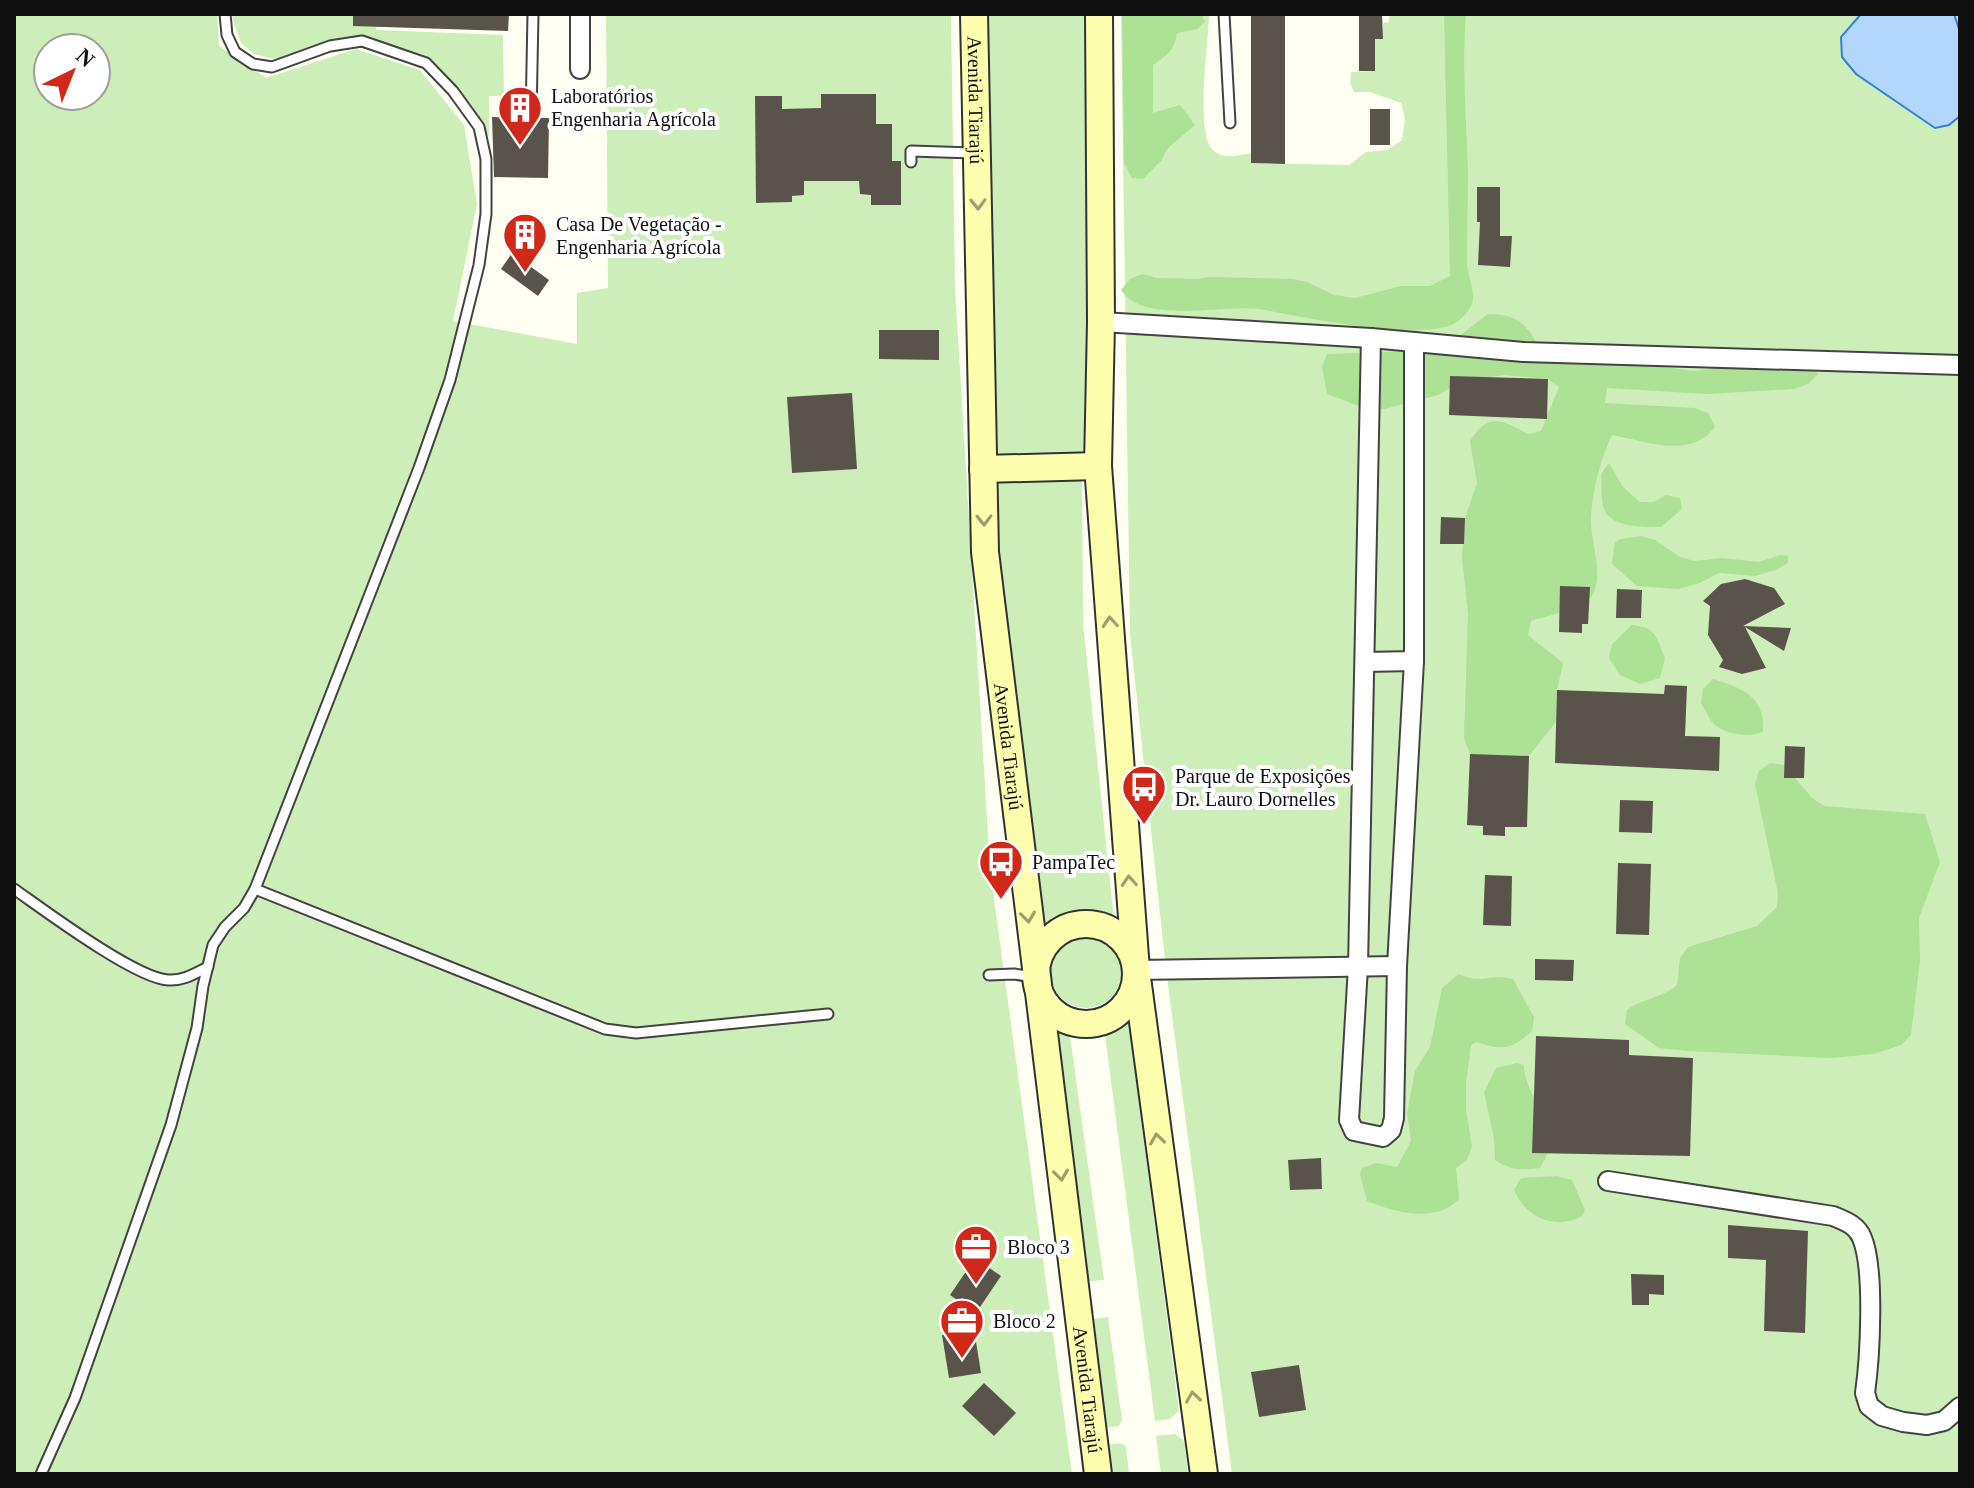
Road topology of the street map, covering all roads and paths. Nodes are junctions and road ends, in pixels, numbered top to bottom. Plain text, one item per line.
1 (225, 14) edge
2 (533, 14) edge
3 (580, 14) edge
4 (974, 14) edge
5 (1099, 14) edge
6 (1224, 14) edge
7 (580, 69) dead end
8 (531, 118) dead end
9 (1230, 123) dead end
10 (977, 153) junction
11 (911, 162) dead end
12 (1101, 322) junction
13 (1371, 338) junction
14 (1414, 342) junction
15 (1960, 365) edge
16 (1098, 466) junction
17 (983, 469) junction
18 (1414, 661) junction
19 (1365, 662) junction
20 (14, 889) edge
21 (255, 889) junction
22 (1358, 966) junction
23 (1397, 966) junction
24 (208, 967) junction
25 (1136, 970) junction
26 (989, 975) dead end
27 (1036, 977) junction
28 (828, 1014) dead end
29 (1608, 1181) dead end
30 (1960, 1407) edge
31 (41, 1474) edge
32 (1098, 1474) edge
33 (1204, 1474) edge

1 - 21 lane
2 - 8 lane
3 - 7 street
4 - 10 main road, Avenida Tiarajú
5 - 12 main road
6 - 9 lane
10 - 11 lane
10 -> 17 main road, Avenida Tiarajú
12 - 13 street
12 - 16 main road
13 - 14 street
13 - 19 street
14 - 15 street
14 - 18 street
16 - 17 main road
25 -> 16 main road
17 -> 27 main road, Avenida Tiarajú
18 - 19 street
18 - 23 street
19 - 22 street
20 - 24 lane
21 - 24 lane
21 - 28 lane
22 - 23 street
22 - 23 street
22 - 25 street
24 - 31 lane
25 - 27 main road
25 - 27 main road
33 -> 25 main road
26 - 27 lane
27 -> 32 main road, Avenida Tiarajú
29 - 30 street

